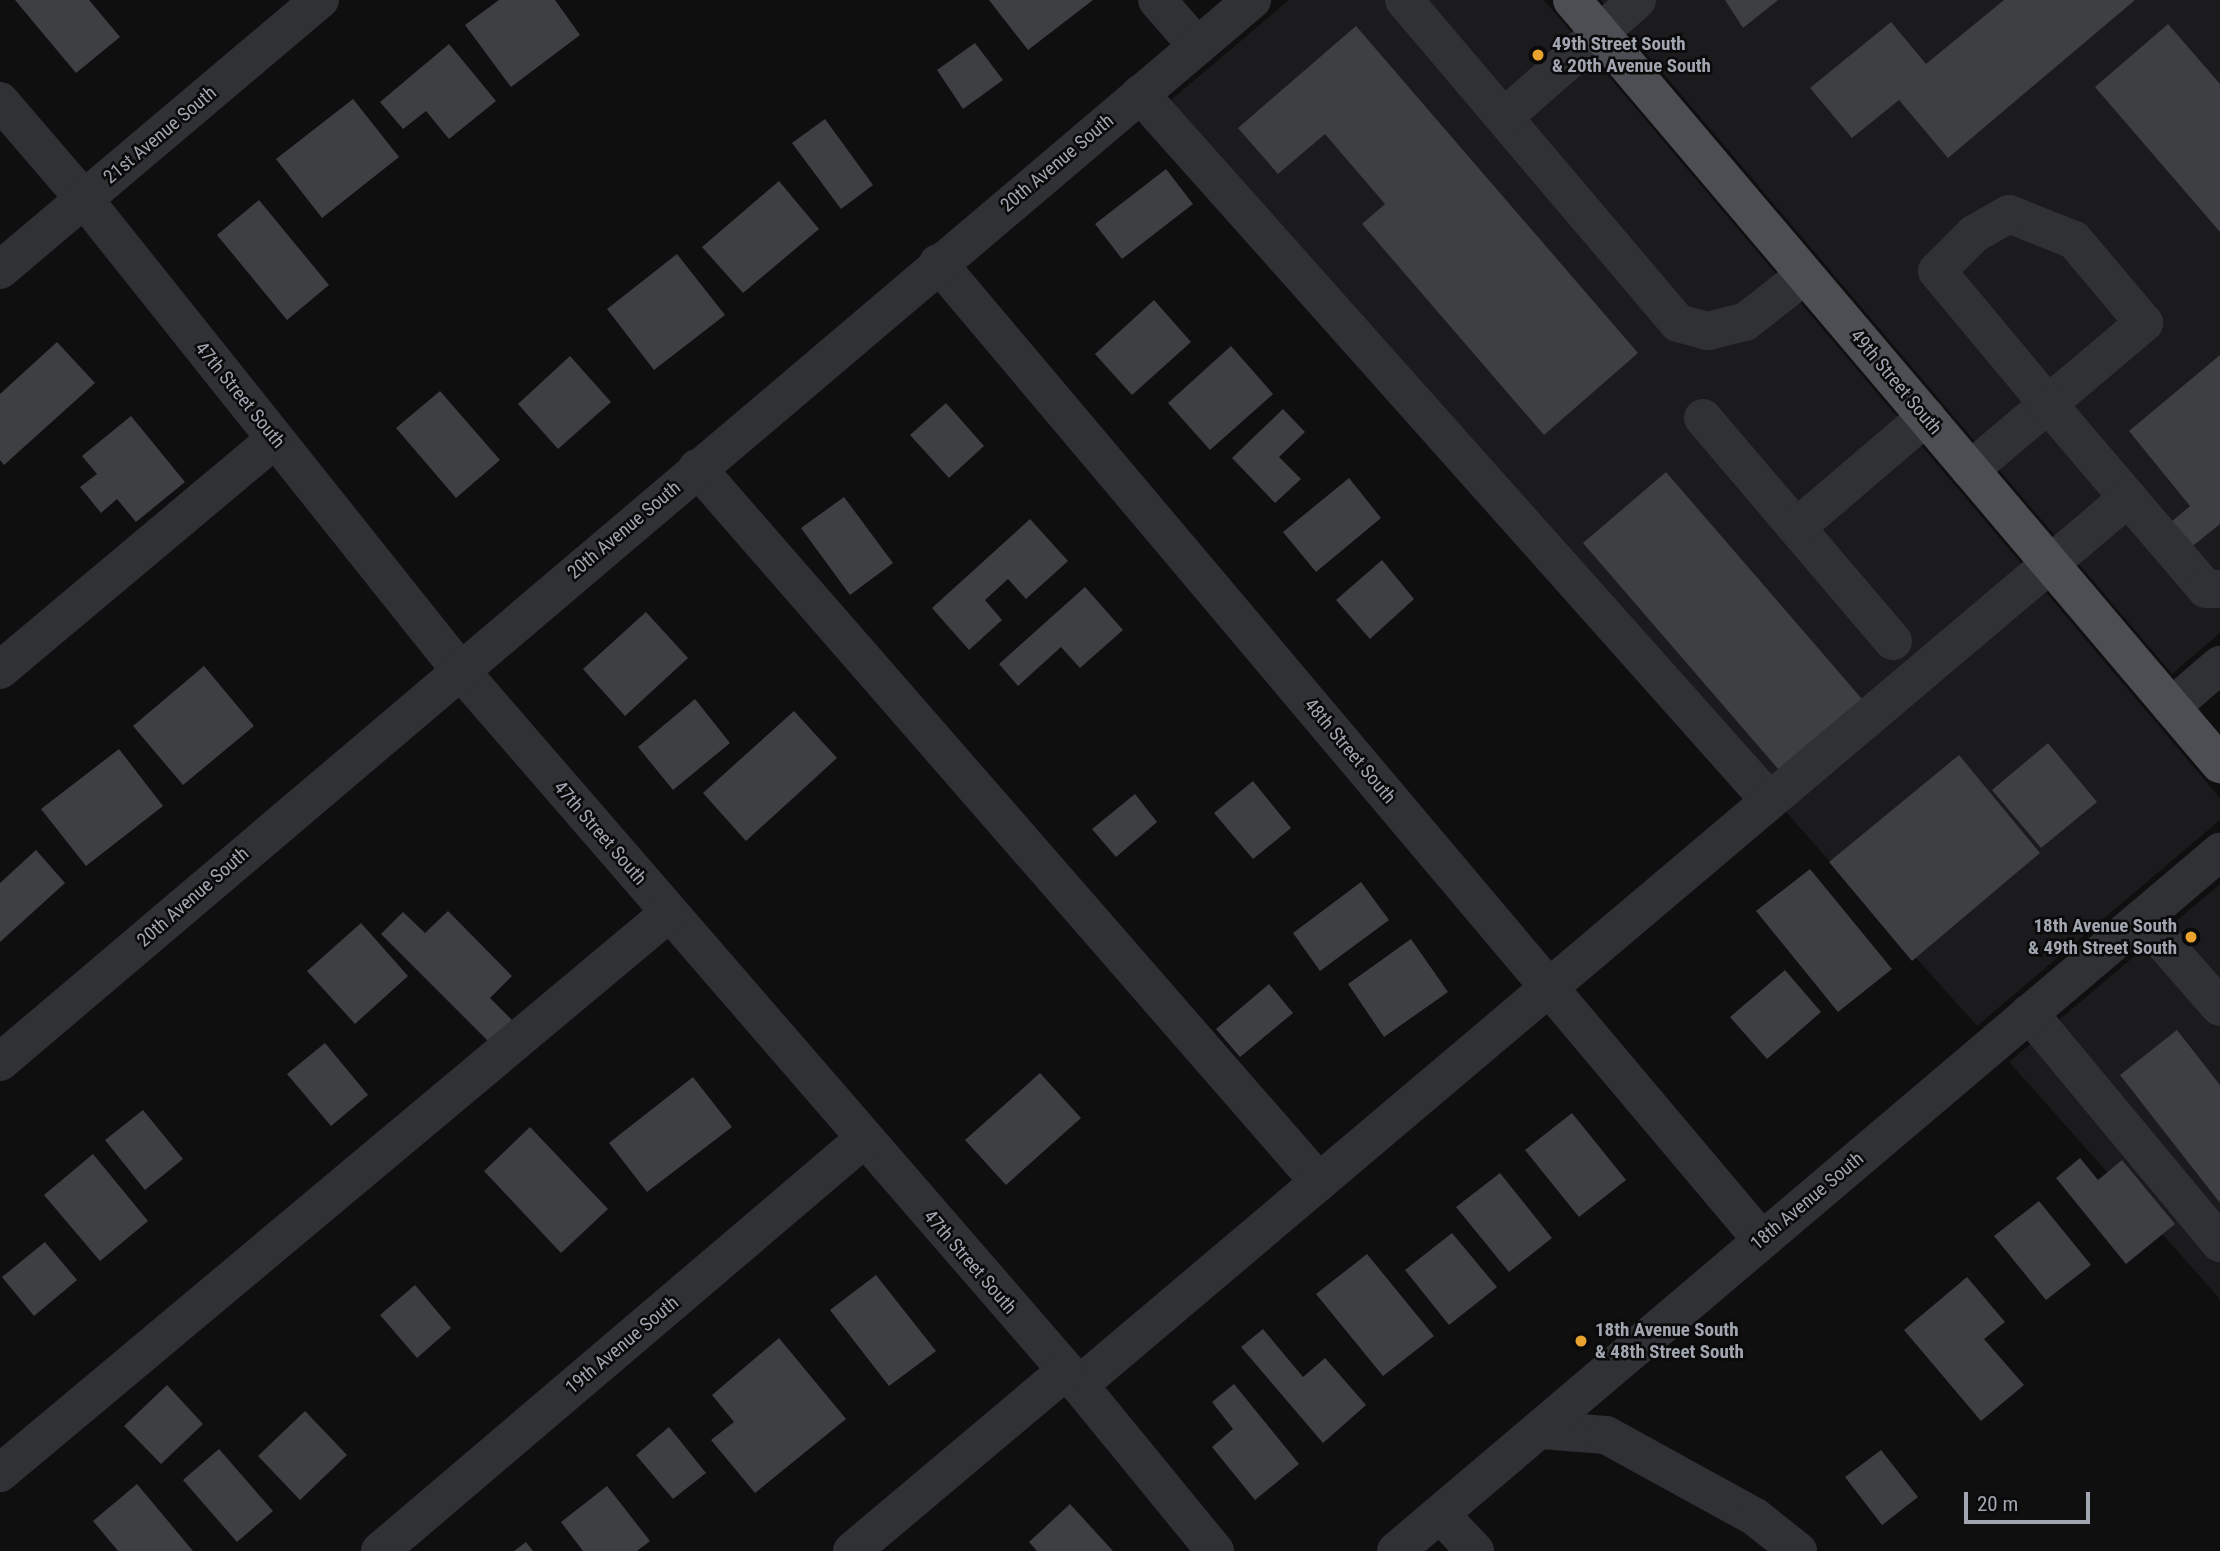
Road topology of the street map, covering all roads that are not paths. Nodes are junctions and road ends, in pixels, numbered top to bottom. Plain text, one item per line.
1 (320, 0) edge
2 (1157, 0) edge
3 (1252, 0) edge
4 (1404, 0) edge
5 (1572, 0) edge
6 (1637, 0) edge
7 (1600, 32) junction
8 (1197, 46) junction
9 (1140, 93) junction
10 (0, 101) edge
11 (1504, 117) junction
12 (84, 199) junction
13 (938, 263) junction
14 (0, 270) edge
15 (1805, 275) junction
16 (2048, 404) junction
17 (1926, 417) junction
18 (1703, 418) dead end
19 (275, 439) junction
20 (697, 468) junction
21 (1970, 470) junction
22 (2128, 498) junction
23 (1797, 527) junction
24 (2050, 564) junction
25 (2220, 589) edge
26 (1894, 641) dead end
27 (2220, 665) edge
28 (459, 669) junction
29 (0, 670) edge
30 (2171, 707) junction
31 (2220, 764) edge
32 (1769, 800) junction
33 (2220, 852) edge
34 (669, 913) junction
35 (2142, 918) junction
36 (1548, 986) junction
37 (2220, 1007) edge
38 (2029, 1013) junction
39 (0, 1062) edge
40 (863, 1140) junction
41 (1319, 1182) junction
42 (1761, 1239) junction
43 (2220, 1243) edge
44 (1072, 1378) junction
45 (1541, 1430) junction
46 (0, 1473) edge
47 (1440, 1514) junction
48 (380, 1551) edge
49 (852, 1551) edge
50 (1215, 1551) edge
51 (1396, 1551) edge
52 (1475, 1551) edge
53 (1798, 1551) edge

1 - 12 street, 21st Avenue South
2 - 8 street
3 - 8 street, 20th Avenue South
4 - 11 street
5 - 7 main road, 49th Street South
6 - 7 street
7 - 11 street
7 - 15 main road, 49th Street South
8 - 9 street, 20th Avenue South
9 - 13 street, 20th Avenue South
9 - 32 street
10 - 12 street, 47th Street South
11 - 15 street
12 - 14 street, 21st Avenue South
12 - 19 street, 47th Street South
13 - 20 street, 20th Avenue South
13 - 36 street, 48th Street South
15 - 17 main road, 49th Street South
16 - 16 street
16 - 21 street
16 - 22 street
17 - 21 main road, 49th Street South
17 - 23 street
18 - 23 street
19 - 28 street, 47th Street South
19 - 29 street
20 - 28 street, 20th Avenue South
20 - 41 street
21 - 24 main road, 49th Street South
22 - 24 street
22 - 25 street
23 - 26 street
24 - 30 main road, 49th Street South
24 - 32 street
27 - 30 street
28 - 34 street, 47th Street South
28 - 39 street, 20th Avenue South
30 - 31 main road, 49th Street South
32 - 36 street
33 - 35 street, 18th Avenue South
34 - 40 street, 47th Street South
34 - 46 street
35 - 37 street
35 - 38 street, 18th Avenue South
36 - 41 street
36 - 42 street, 48th Street South
38 - 42 street, 18th Avenue South
38 - 43 street
40 - 44 street, 47th Street South
40 - 48 street, 19th Avenue South
41 - 44 street
42 - 45 street, 18th Avenue South
44 - 49 street
44 - 50 street, 47th Street South
45 - 47 street, 18th Avenue South
45 - 53 street
47 - 51 street, 18th Avenue South
47 - 52 street

